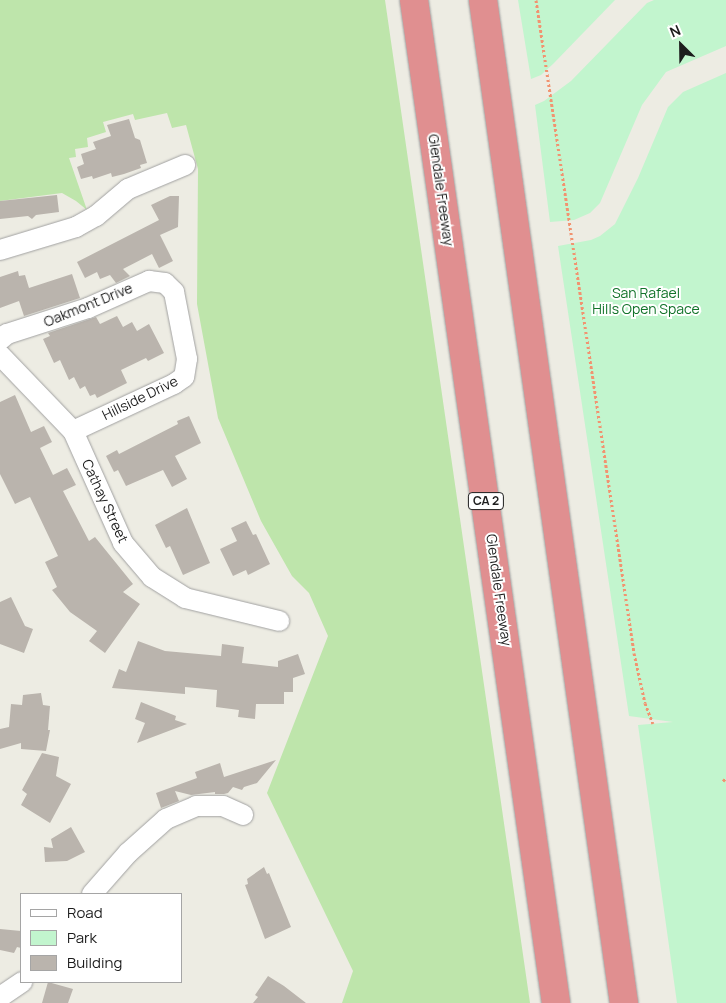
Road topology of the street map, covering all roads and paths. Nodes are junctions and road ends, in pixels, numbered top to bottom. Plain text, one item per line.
1 (414, 0) edge
2 (483, 0) edge
3 (536, 0) edge
4 (185, 166) dead end
5 (0, 250) edge
6 (174, 292) joint
7 (0, 352) edge
8 (73, 431) junction
9 (279, 621) dead end
10 (653, 724) dead end
11 (243, 815) dead end
12 (93, 893) edge
13 (21, 983) edge
14 (0, 997) edge
15 (556, 1003) edge
16 (624, 1003) edge

1 - 15 highway, Glendale Freeway / CA 2
2 - 16 highway
3 - 10 path
4 - 5 street
6 - 7 street, Oakmont Drive
6 - 8 street, Hillside Drive
7 - 8 street, Cathay Street
8 - 9 street, Cathay Street
11 - 12 street
13 - 14 street

